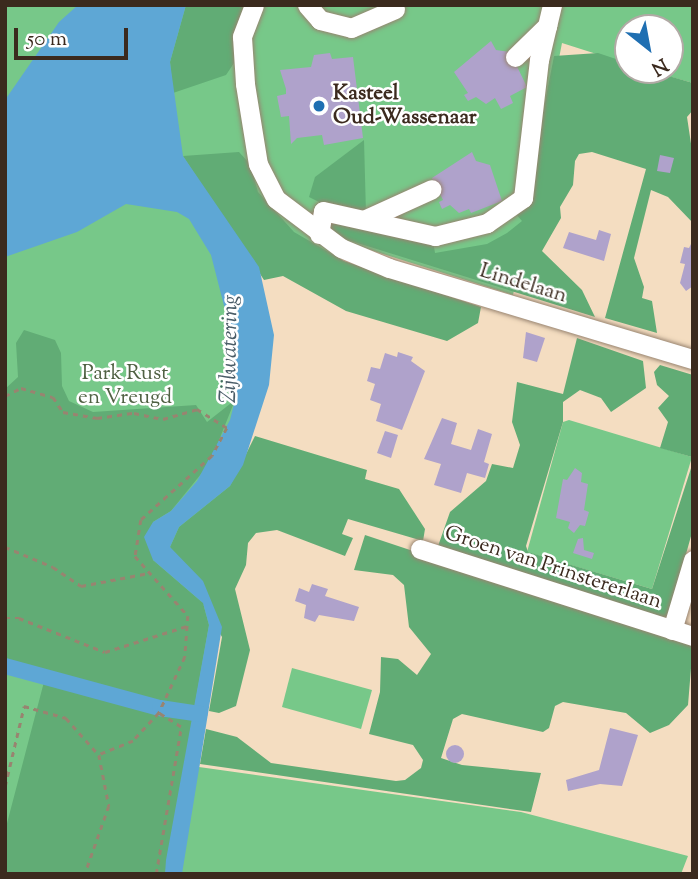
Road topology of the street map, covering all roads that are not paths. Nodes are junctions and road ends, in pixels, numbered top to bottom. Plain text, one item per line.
1 (254, 5) edge
2 (306, 5) edge
3 (395, 9) dead end
4 (551, 14) edge
5 (515, 57) dead end
6 (432, 189) dead end
7 (365, 219) junction
8 (319, 234) junction
9 (693, 359) edge
10 (420, 549) dead end
11 (693, 560) edge
12 (673, 630) junction
13 (693, 636) edge

1 - 8 street, Lindelaan
2 - 3 street
4 - 5 street
4 - 7 street
6 - 7 street
7 - 8 street
8 - 9 street, Lindelaan
10 - 12 street, Groen van Prinstererlaan
11 - 12 street, Groen van Prinstererlaan
12 - 13 street, Groen van Prinstererlaan

